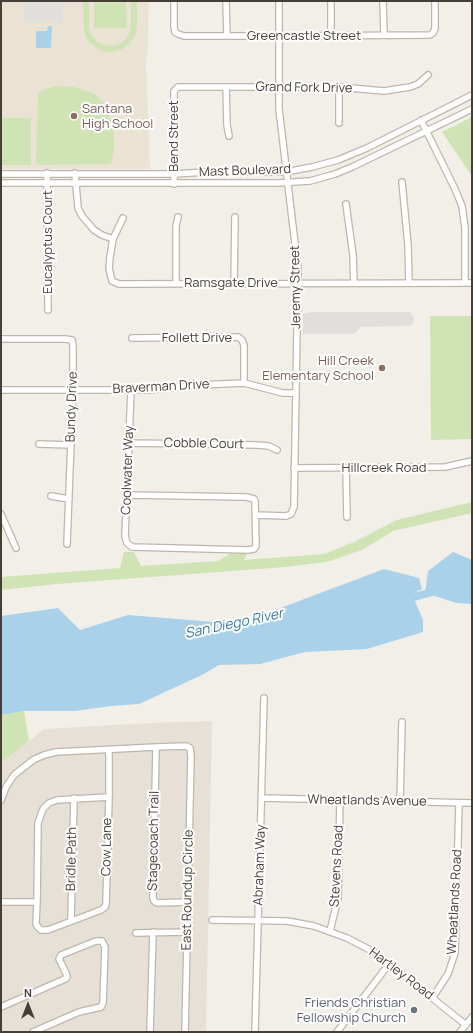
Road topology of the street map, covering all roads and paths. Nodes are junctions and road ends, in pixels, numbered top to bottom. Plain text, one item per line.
1 (174, 1) edge
2 (226, 1) edge
3 (279, 1) edge
4 (331, 1) edge
5 (383, 1) edge
6 (435, 1) edge
7 (227, 36) junction
8 (278, 36) junction
9 (331, 36) junction
10 (384, 36) junction
11 (428, 75) dead end
12 (226, 87) junction
13 (278, 87) junction
14 (339, 87) junction
15 (176, 89) joint
16 (472, 95) edge
17 (472, 108) edge
18 (421, 120) junction
19 (340, 123) dead end
20 (426, 131) junction
21 (230, 136) dead end
22 (286, 172) junction
23 (47, 173) junction
24 (75, 173) junction
25 (1, 174) edge
26 (174, 174) junction
27 (402, 182) dead end
28 (1, 183) edge
29 (47, 183) junction
30 (76, 183) junction
31 (287, 183) junction
32 (174, 184) junction
33 (346, 204) dead end
34 (178, 217) dead end
35 (235, 217) dead end
36 (123, 218) dead end
37 (113, 239) junction
38 (409, 282) junction
39 (176, 283) junction
40 (234, 283) junction
41 (298, 283) junction
42 (354, 283) junction
43 (465, 283) junction
44 (472, 283) edge
45 (48, 310) dead end
46 (132, 338) dead end
47 (1, 339) edge
48 (244, 384) junction
49 (1, 390) edge
50 (73, 390) junction
51 (131, 390) junction
52 (296, 393) junction
53 (130, 443) junction
54 (39, 444) dead end
55 (71, 445) junction
56 (277, 450) dead end
57 (472, 461) edge
58 (294, 468) junction
59 (346, 468) junction
60 (128, 495) junction
61 (51, 496) dead end
62 (69, 498) junction
63 (1, 514) edge
64 (256, 515) junction
65 (346, 517) dead end
66 (67, 544) dead end
67 (16, 548) dead end
68 (264, 698) dead end
69 (402, 722) dead end
70 (156, 747) junction
71 (109, 750) junction
72 (109, 797) junction
73 (74, 798) junction
74 (262, 798) junction
75 (1, 800) edge
76 (340, 800) junction
77 (400, 801) junction
78 (459, 803) junction
79 (472, 803) edge
80 (1, 902) edge
81 (37, 902) junction
82 (187, 902) junction
83 (71, 920) junction
84 (212, 920) dead end
85 (259, 920) junction
86 (330, 931) junction
87 (153, 932) junction
88 (187, 932) junction
89 (136, 933) dead end
90 (389, 964) junction
91 (433, 997) junction
92 (1, 1006) edge
93 (472, 1017) edge
94 (466, 1024) junction
95 (33, 1032) edge
96 (150, 1032) edge
97 (185, 1032) edge
98 (255, 1032) edge
99 (337, 1032) edge
100 (460, 1032) edge

1 - 7 street, Greencastle Street
2 - 7 street
3 - 8 street, Jeremy Street
4 - 9 street
5 - 10 street
6 - 10 street, Greencastle Street
7 - 8 street, Greencastle Street
8 - 9 street, Greencastle Street
8 - 13 street, Jeremy Street
9 - 10 street, Greencastle Street
11 - 14 street, Grand Fork Drive
12 - 13 street, Grand Fork Drive
12 - 15 street, Grand Fork Drive
12 - 21 street
13 - 14 street, Grand Fork Drive
13 - 22 street, Jeremy Street
14 - 19 street
15 - 26 street, Bend Street
16 - 18 street, Mast Boulevard
17 - 20 street, Mast Boulevard
18 - 20 street
18 - 22 street, Mast Boulevard
20 - 31 street, Mast Boulevard
20 - 43 street
22 - 26 street, Mast Boulevard
22 - 31 street, Jeremy Street
23 - 24 street, Mast Boulevard
23 - 25 street, Mast Boulevard
23 - 29 street, Eucalyptus Court
24 - 26 street, Mast Boulevard
24 - 30 street
26 - 32 street, Bend Street
27 - 38 street
28 - 29 street, Mast Boulevard
29 - 30 street, Mast Boulevard
29 - 45 street, Eucalyptus Court
30 - 32 street, Mast Boulevard
30 - 37 street
31 - 32 street, Mast Boulevard
31 - 41 street, Jeremy Street
33 - 42 street
34 - 39 street
35 - 40 street
36 - 37 street
37 - 39 street, Ramsgate Drive
38 - 42 street, Ramsgate Drive
38 - 43 street, Ramsgate Drive
39 - 40 street, Ramsgate Drive
40 - 41 street, Ramsgate Drive
41 - 42 street, Ramsgate Drive
41 - 52 street, Jeremy Street
43 - 44 street, Ramsgate Drive
46 - 48 street, Follett Drive
47 - 50 street, Bundy Drive
48 - 51 street, Braverman Drive
48 - 52 street, Braverman Drive
49 - 50 street, Braverman Drive
50 - 51 street, Braverman Drive
50 - 55 street, Bundy Drive
51 - 53 street, Coolwater Way
52 - 58 street, Jeremy Street
53 - 56 street, Cobble Court
53 - 60 street, Coolwater Way
54 - 55 street
55 - 62 street, Bundy Drive
57 - 59 street, Hillcreek Road
58 - 59 street, Hillcreek Road
58 - 64 street, Jeremy Street
59 - 65 street
60 - 64 street
60 - 64 street, Coolwater Way
61 - 62 street
62 - 66 street, Bundy Drive
63 - 67 street
68 - 74 street, Abraham Way
69 - 77 street
70 - 71 street
70 - 82 street, Stagecoach Trail
70 - 82 street, East Roundup Circle
71 - 72 street, Cow Lane
71 - 75 street
72 - 73 street
72 - 83 street, Cow Lane
73 - 81 street
73 - 83 street, Bridle Path
74 - 76 street, Wheatlands Avenue
74 - 85 street, Abraham Way
76 - 77 street, Wheatlands Avenue
76 - 86 street, Stevens Road
77 - 78 street, Wheatlands Avenue
78 - 79 street, Wheatlands Avenue
78 - 91 street, Wheatlands Road
80 - 81 street
81 - 83 street
82 - 88 street, East Roundup Circle
84 - 85 street, Hartley Road
85 - 86 street, Hartley Road
85 - 98 street, Abraham Way
86 - 90 street, Hartley Road
87 - 88 street
87 - 89 street
87 - 96 street
88 - 97 street, East Roundup Circle
90 - 91 street, Hartley Road
90 - 99 street
91 - 94 street, Hartley Road
92 - 95 street
93 - 94 street
94 - 100 street

